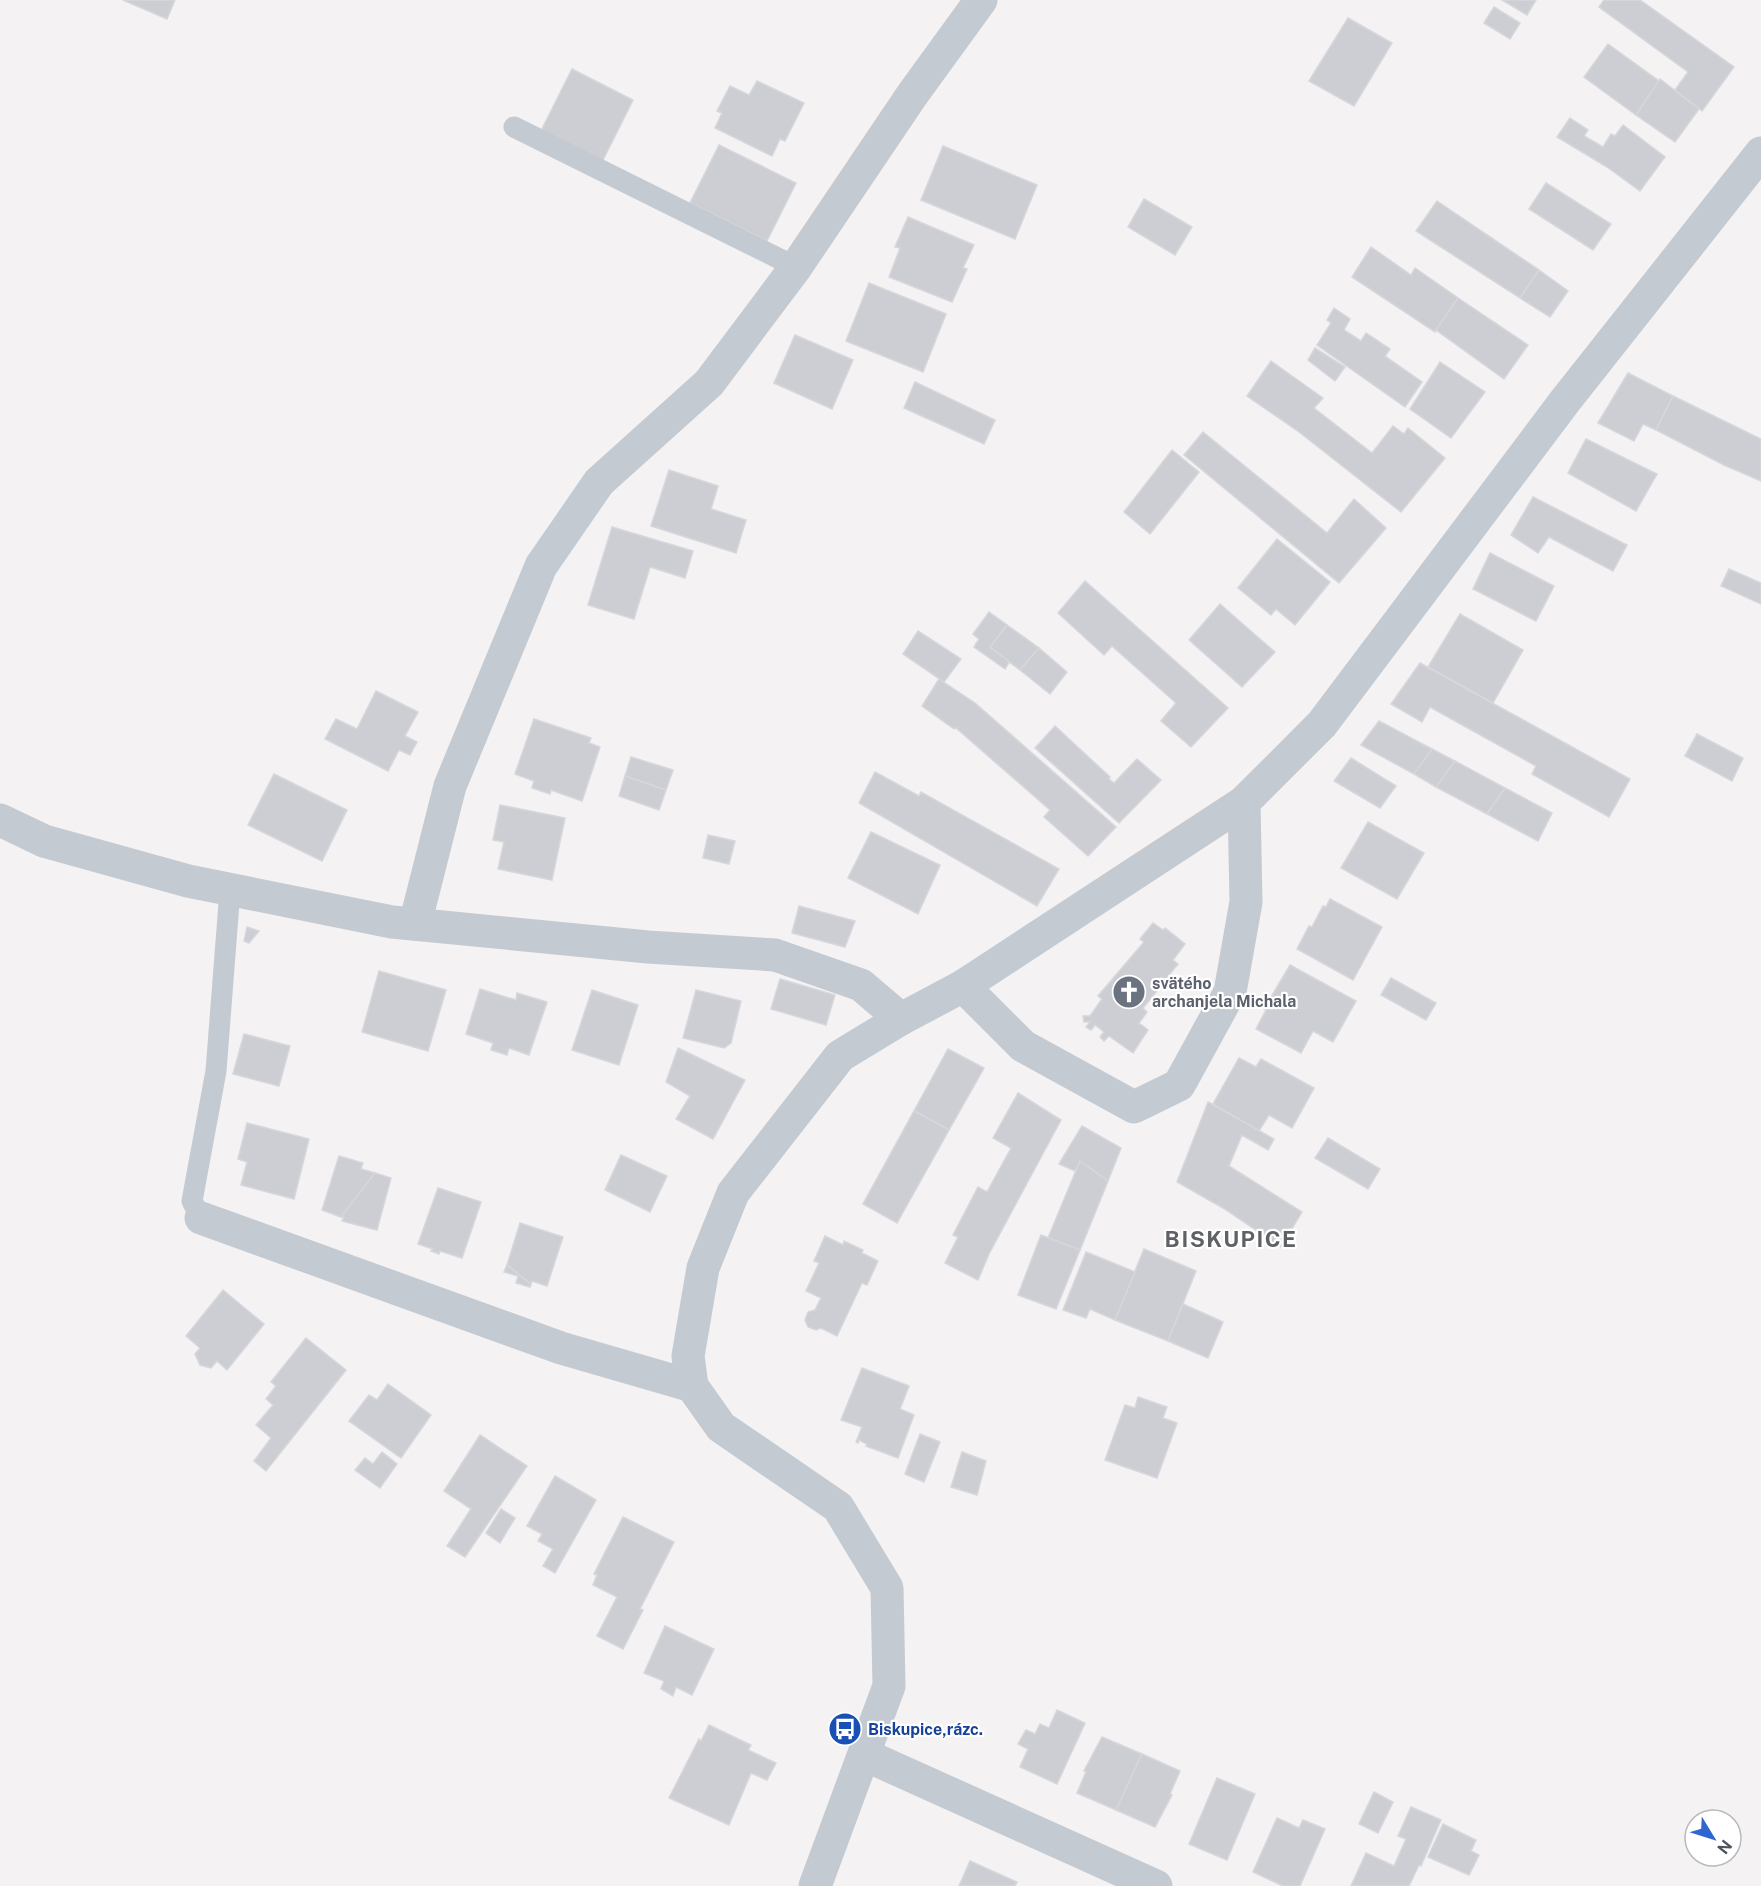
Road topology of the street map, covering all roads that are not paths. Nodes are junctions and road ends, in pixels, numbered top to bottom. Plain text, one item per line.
1 (981, 0) edge
2 (513, 127) dead end
3 (1761, 153) edge
4 (796, 267) junction
5 (1244, 801) junction
6 (0, 820) edge
7 (230, 890) junction
8 (414, 924) junction
9 (963, 986) junction
10 (901, 1018) junction
11 (201, 1218) joint
12 (692, 1386) junction
13 (865, 1755) junction
14 (815, 1886) edge
15 (1156, 1886) edge

1 - 4 street
2 - 4 lane
3 - 5 street
4 - 8 street
5 - 9 street
5 - 9 street
6 - 7 street
7 - 8 street
7 - 11 lane
8 - 10 street
9 - 10 street
10 - 12 street
11 - 12 street
12 - 13 street
13 - 14 street
13 - 15 street

